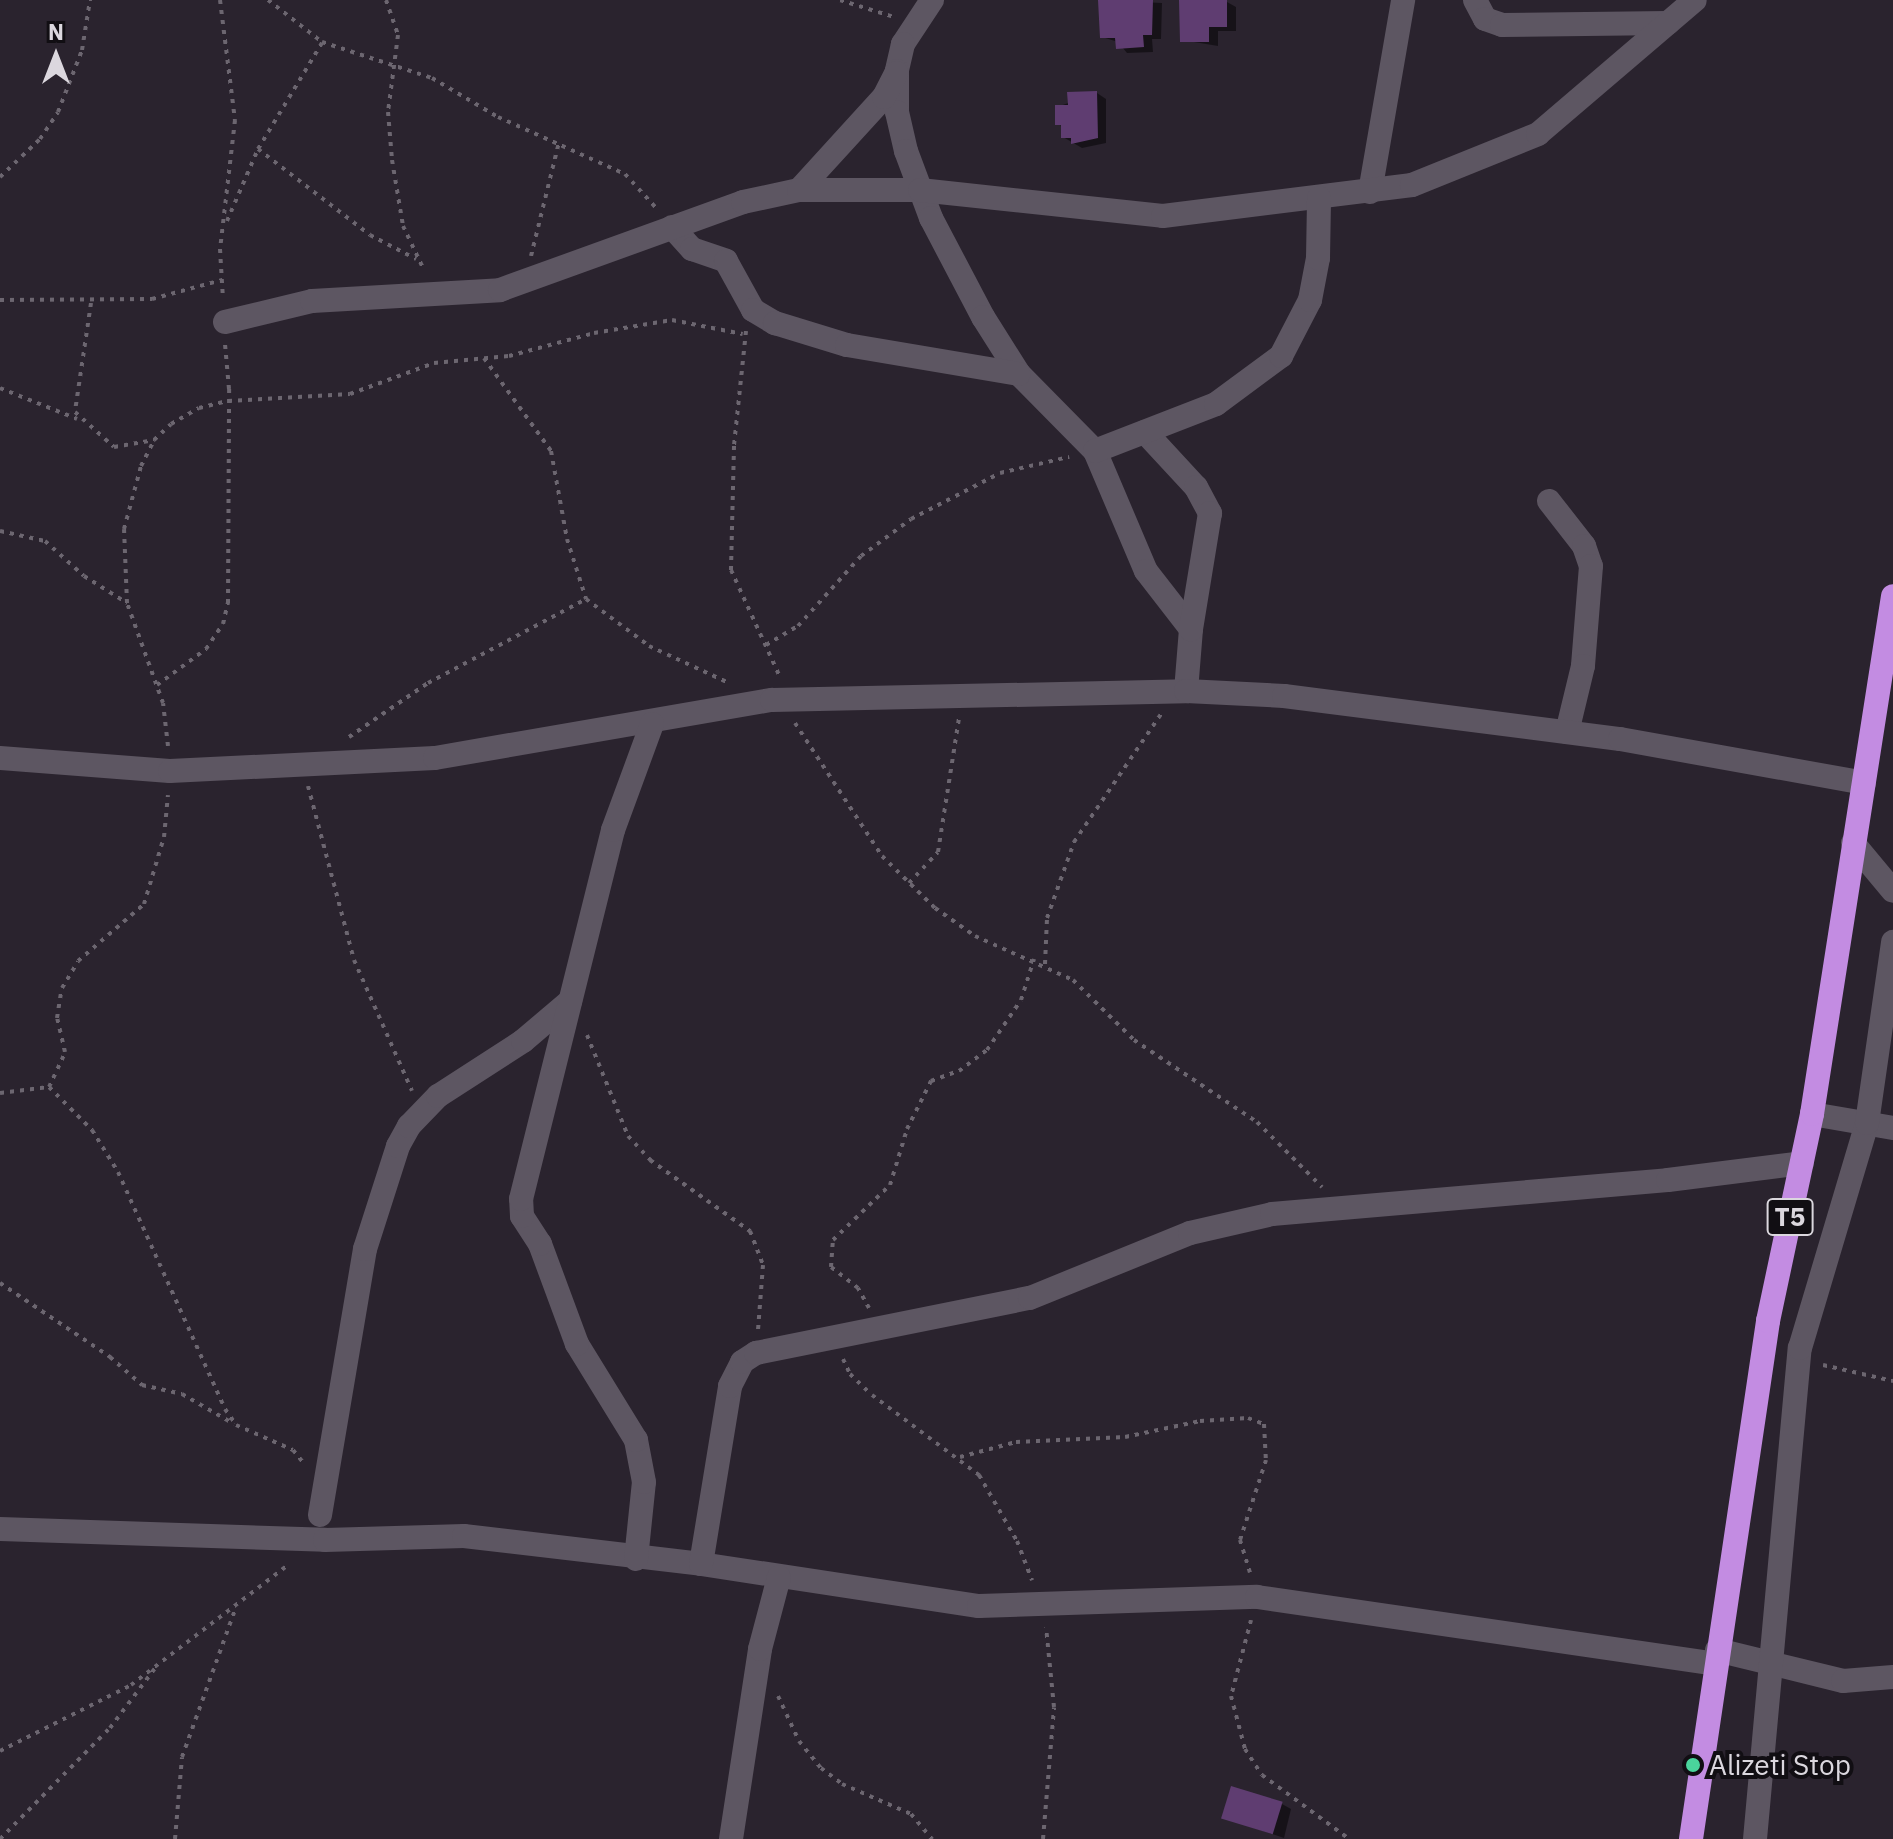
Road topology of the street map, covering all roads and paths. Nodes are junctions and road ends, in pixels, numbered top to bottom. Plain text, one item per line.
1 (90, 0) edge
2 (220, 0) edge
3 (268, 0) edge
4 (386, 0) edge
5 (840, 0) edge
6 (1403, 0) edge
7 (1475, 0) edge
8 (1695, 0) edge
9 (925, 8) edge
10 (1668, 23) junction
11 (322, 42) junction
12 (395, 66) junction
13 (897, 71) junction
14 (559, 142) junction
15 (258, 149) junction
16 (0, 177) edge
17 (799, 190) junction
18 (920, 190) junction
19 (1370, 192) junction
20 (1319, 198) junction
21 (225, 224) junction
22 (671, 227) junction
23 (416, 259) junction
24 (222, 280) junction
25 (526, 283) junction
26 (443, 294) junction
27 (0, 300) edge
28 (91, 303) junction
29 (753, 310) junction
30 (225, 322) junction
31 (745, 334) junction
32 (484, 358) junction
33 (1019, 374) junction
34 (0, 388) edge
35 (228, 401) junction
36 (79, 420) junction
37 (1145, 432) junction
38 (154, 440) junction
39 (1095, 451) junction
40 (1549, 501) dead end
41 (0, 531) edge
42 (1893, 596) edge
43 (586, 599) junction
44 (127, 603) junction
45 (1191, 629) junction
46 (766, 645) junction
47 (732, 684) dead end
48 (157, 685) junction
49 (1180, 691) junction
50 (963, 696) junction
51 (780, 700) junction
52 (652, 724) junction
53 (1567, 732) junction
54 (0, 758) edge
55 (313, 763) junction
56 (170, 771) junction
57 (1864, 783) junction
58 (1853, 843) junction
59 (909, 883) junction
60 (1893, 891) edge
61 (1893, 942) edge
62 (1034, 959) junction
63 (1045, 964) junction
64 (570, 1001) junction
65 (49, 1087) junction
66 (0, 1093) edge
67 (421, 1111) junction
68 (1812, 1114) junction
69 (1867, 1123) junction
70 (1893, 1128) edge
71 (1802, 1163) junction
72 (1342, 1212) junction
73 (0, 1283) edge
74 (875, 1329) junction
75 (834, 1336) junction
76 (1800, 1348) junction
77 (756, 1353) junction
78 (1893, 1381) edge
79 (236, 1425) junction
80 (960, 1457) junction
81 (308, 1476) dead end
82 (320, 1515) dead end
83 (0, 1529) edge
84 (325, 1540) junction
85 (636, 1559) junction
86 (701, 1564) junction
87 (779, 1577) junction
88 (1257, 1597) junction
89 (1039, 1602) junction
90 (237, 1604) junction
91 (1715, 1657) junction
92 (160, 1662) junction
93 (1772, 1665) junction
94 (1893, 1677) edge
95 (775, 1687) dead end
96 (0, 1751) edge
97 (0, 1839) edge
98 (175, 1839) edge
99 (731, 1839) edge
100 (932, 1839) edge
101 (1043, 1839) edge
102 (1349, 1839) edge
103 (1691, 1839) edge
104 (1755, 1839) edge

1 - 16 path
2 - 21 path
3 - 11 path
4 - 12 path
5 - 9 path
6 - 19 street
7 - 10 street
8 - 10 street
9 - 13 street
10 - 19 street
11 - 12 path
11 - 15 path
12 - 14 path
12 - 23 path
13 - 17 street
13 - 18 street
14 - 22 path
14 - 25 path
15 - 21 path
15 - 23 path
17 - 18 street
17 - 22 street
18 - 20 street
18 - 33 street
19 - 20 street
20 - 37 street
21 - 24 path
22 - 25 street
22 - 29 street
23 - 26 path
24 - 28 path
24 - 30 path
25 - 26 street
26 - 30 street
27 - 28 path
28 - 36 path
29 - 31 path
29 - 33 street
30 - 35 path
31 - 32 path
31 - 46 path
32 - 35 path
32 - 43 path
33 - 39 street
34 - 36 path
35 - 38 path
35 - 48 path
36 - 38 path
37 - 39 street
37 - 45 street
38 - 44 path
39 - 45 street
39 - 46 path
40 - 53 street
41 - 44 path
42 - 57 highway, T5
43 - 47 path
43 - 55 path
44 - 48 path
45 - 49 street
46 - 51 path
48 - 56 path
49 - 50 street
49 - 53 street
49 - 63 path
50 - 51 street
50 - 59 path
51 - 52 street
51 - 59 path
52 - 55 street
52 - 64 street
53 - 57 street
54 - 56 street
55 - 56 street
55 - 67 path
56 - 65 path
57 - 58 highway, T5
58 - 60 street
58 - 68 highway, T5
59 - 62 path
61 - 69 street
62 - 63 path
62 - 74 path
63 - 72 path
64 - 67 street
64 - 77 path
64 - 85 street
65 - 66 path
65 - 79 path
67 - 82 street
68 - 69 street
68 - 71 highway, T5
69 - 70 street
69 - 76 street
71 - 72 street
71 - 91 highway, T5
72 - 74 street
73 - 79 path
74 - 75 street
75 - 77 street
75 - 80 path
76 - 78 path
76 - 93 street
77 - 86 street
79 - 81 path
80 - 88 path
80 - 89 path
83 - 84 street
84 - 85 street
84 - 90 path
85 - 86 street
86 - 87 street
87 - 89 street
87 - 99 street
88 - 89 street
88 - 91 street
88 - 102 path
89 - 101 path
90 - 92 path
90 - 98 path
91 - 93 street
91 - 103 highway, T5
92 - 96 path
92 - 97 path
93 - 94 street
93 - 104 street
95 - 100 path

